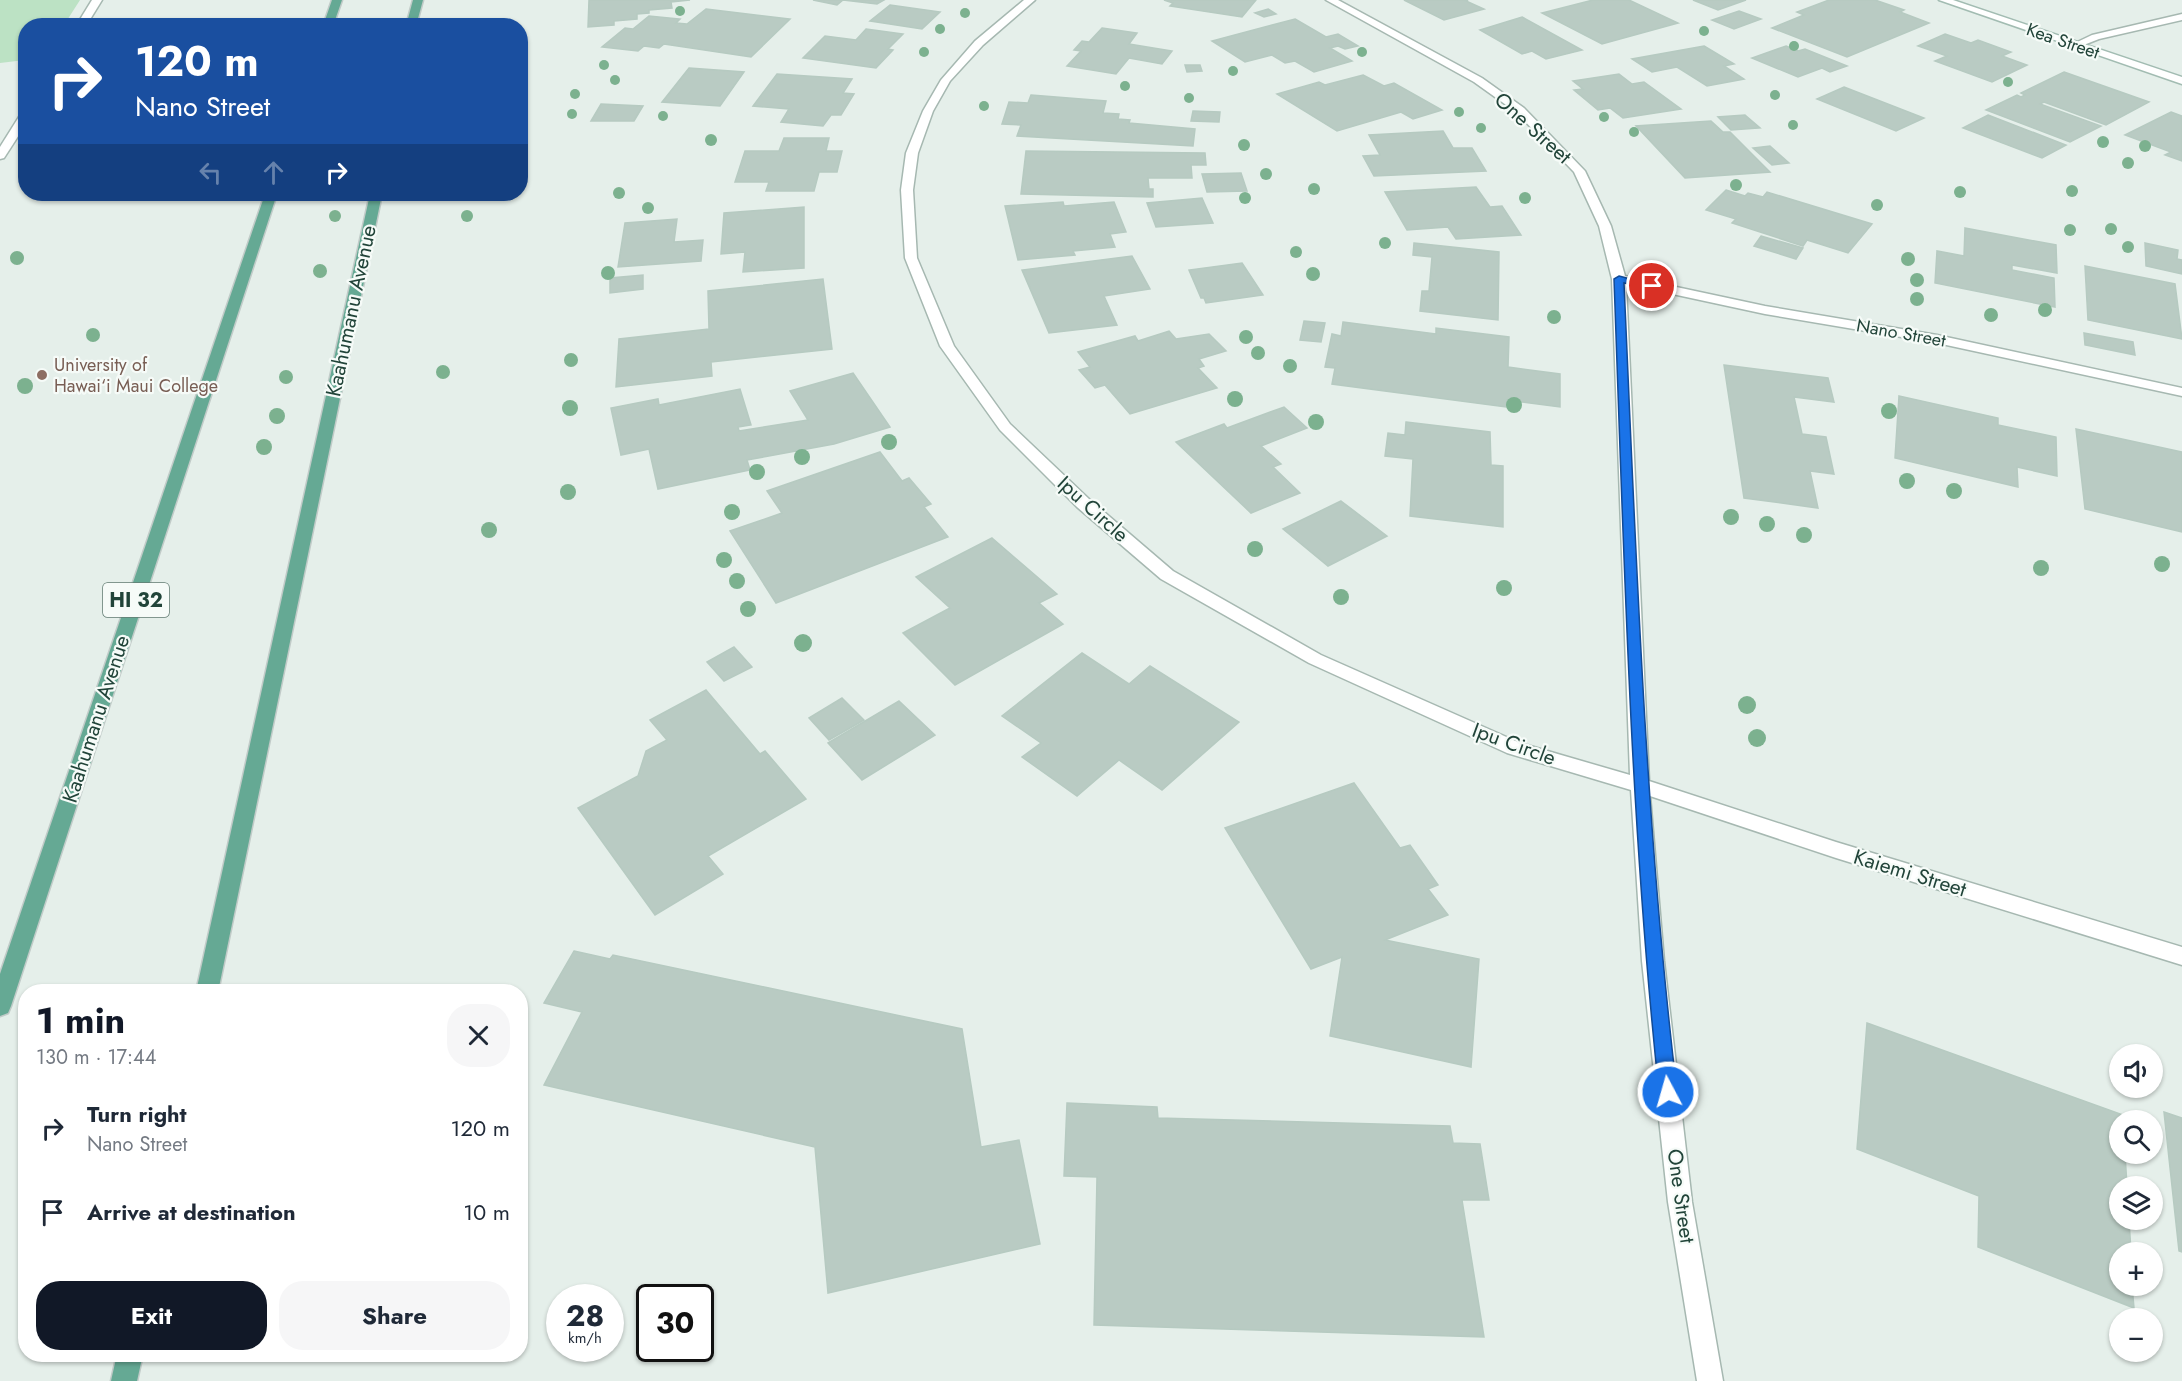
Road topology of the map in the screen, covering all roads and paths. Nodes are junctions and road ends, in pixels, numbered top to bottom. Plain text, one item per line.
1 (97, 0) edge
2 (337, 0) edge
3 (418, 0) edge
4 (1030, 0) edge
5 (1331, 0) edge
6 (1944, 0) edge
7 (2182, 17) edge
8 (86, 18) edge
9 (331, 18) edge
10 (413, 18) edge
11 (2076, 45) junction
12 (2182, 81) edge
13 (18, 127) edge
14 (0, 156) edge
15 (269, 201) edge
16 (375, 201) edge
17 (1619, 279) junction
18 (2182, 392) edge
19 (1640, 785) junction
20 (2182, 956) edge
21 (209, 984) edge
22 (0, 1006) edge
23 (128, 1362) edge
24 (124, 1381) edge
25 (1710, 1381) edge

1 - 8 street
2 - 9 main road
3 - 10 main road
4 - 19 street, Ipu Circle
5 - 17 street, One Street
6 - 11 street, Kea Street
7 - 11 street
11 - 12 street, Kea Street
13 - 14 street
15 - 22 main road, Kaahumanu Avenue / HI 32
16 - 21 main road, Kaahumanu Avenue
17 - 18 street, Nano Street
17 - 19 street, One Street
19 - 20 street, Kaiemi Street
19 - 25 street, One Street
23 - 24 main road

